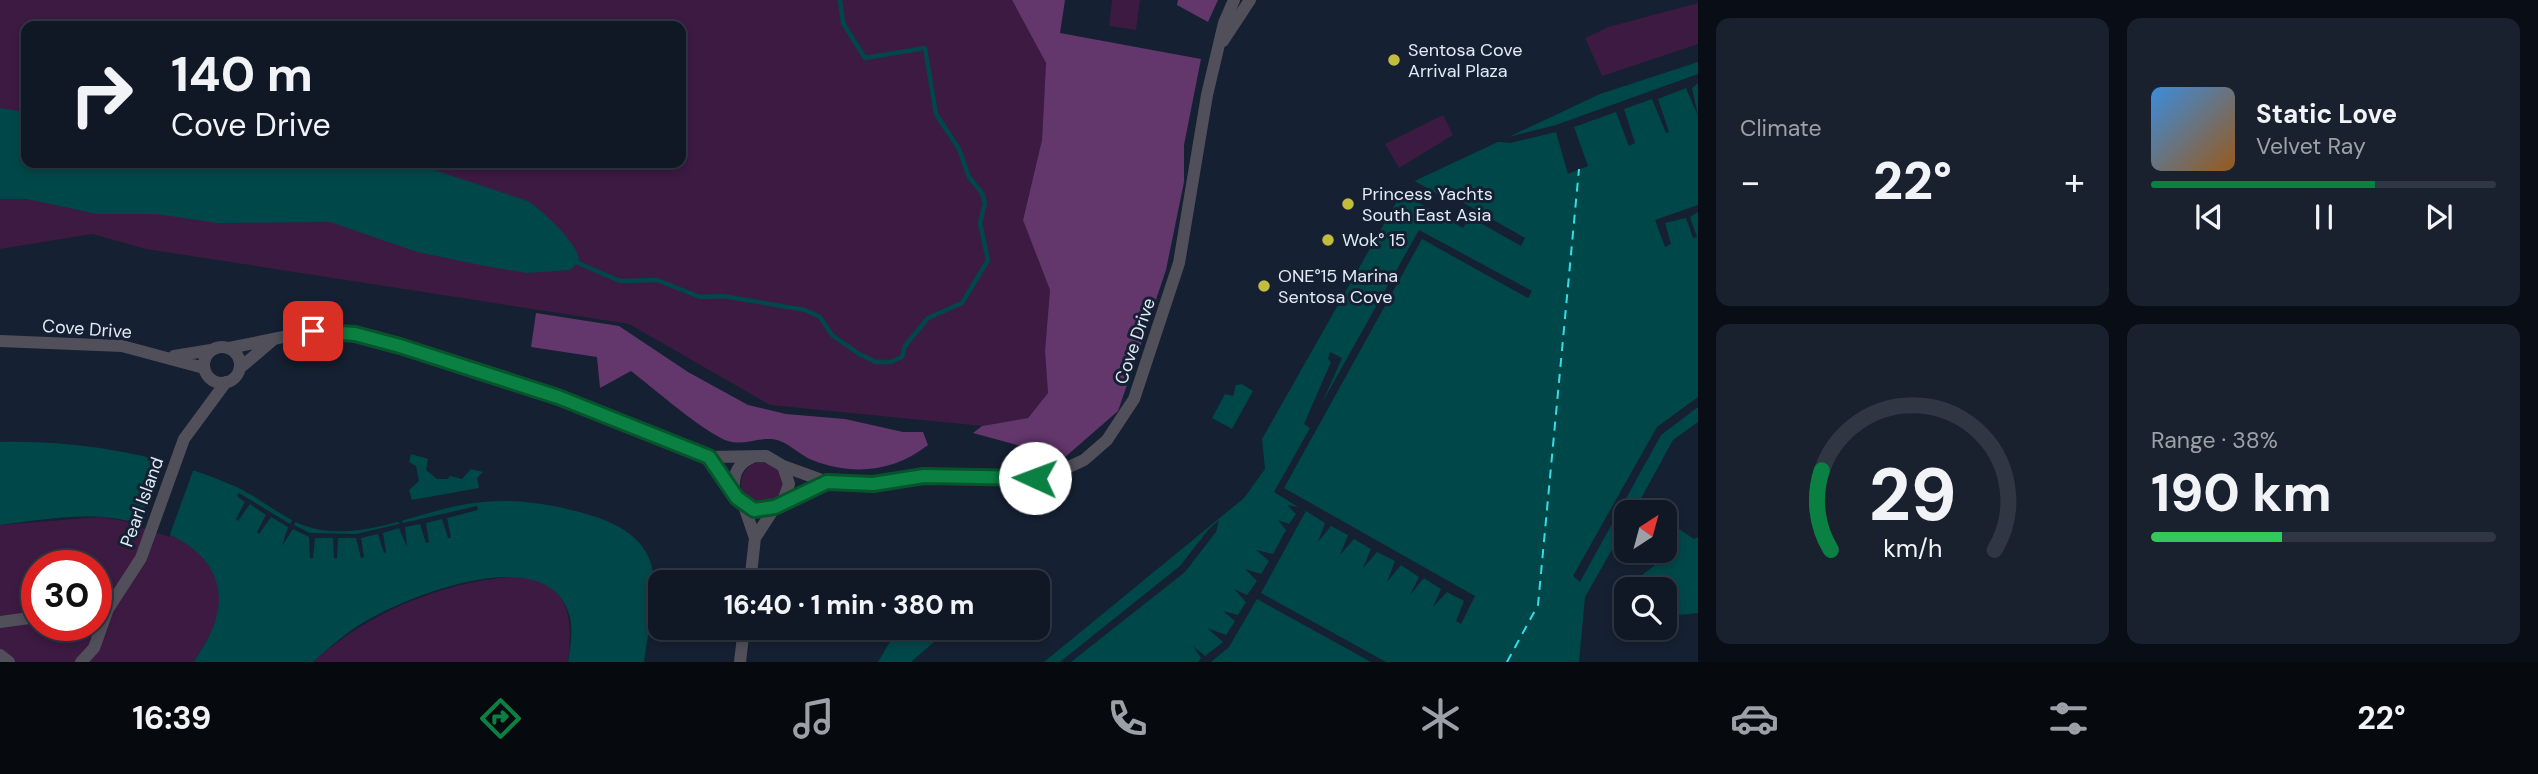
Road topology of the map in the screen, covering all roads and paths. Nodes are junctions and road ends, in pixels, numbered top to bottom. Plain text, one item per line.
1 (1234, 0) edge
2 (1250, 0) edge
3 (1220, 44) junction
4 (273, 340) junction
5 (0, 341) edge
6 (229, 348) junction
7 (211, 350) junction
8 (170, 357) junction
9 (240, 368) junction
10 (205, 371) junction
11 (226, 382) junction
12 (206, 407) junction
13 (757, 456) junction
14 (709, 457) junction
15 (783, 466) junction
16 (827, 482) junction
17 (734, 489) junction
18 (779, 504) junction
19 (744, 506) junction
20 (755, 538) junction
21 (751, 570) edge
22 (112, 597) edge
23 (21, 619) edge
24 (0, 622) edge
25 (743, 640) edge
26 (95, 641) edge
27 (0, 655) edge
28 (9, 662) edge
29 (81, 662) edge
30 (740, 662) edge

1 - 3 street, Cove Drive
2 - 3 street, Cove Drive
3 - 16 street, Cove Drive
4 - 6 street, Cove Drive
4 - 9 street, Cove Drive
4 - 14 street, Cove Drive
5 - 8 street, Cove Drive
6 - 7 street
6 - 9 street
7 - 8 street, Cove Drive
7 - 10 street
8 - 10 street, Cove Drive
9 - 11 street
10 - 11 street
10 - 12 street
11 - 12 street, Pearl Island
12 - 22 street, Pearl Island
13 - 14 street, Cove Drive
13 - 15 street, Cove Drive
13 - 17 street
14 - 17 street
15 - 16 street, Cove Drive
15 - 18 street
16 - 18 street, Cove Drive
17 - 19 street
18 - 19 street, Cove Drive
18 - 20 street
19 - 20 street
20 - 21 street
23 - 24 street
25 - 30 street
26 - 29 street, Pearl Island
27 - 28 street

